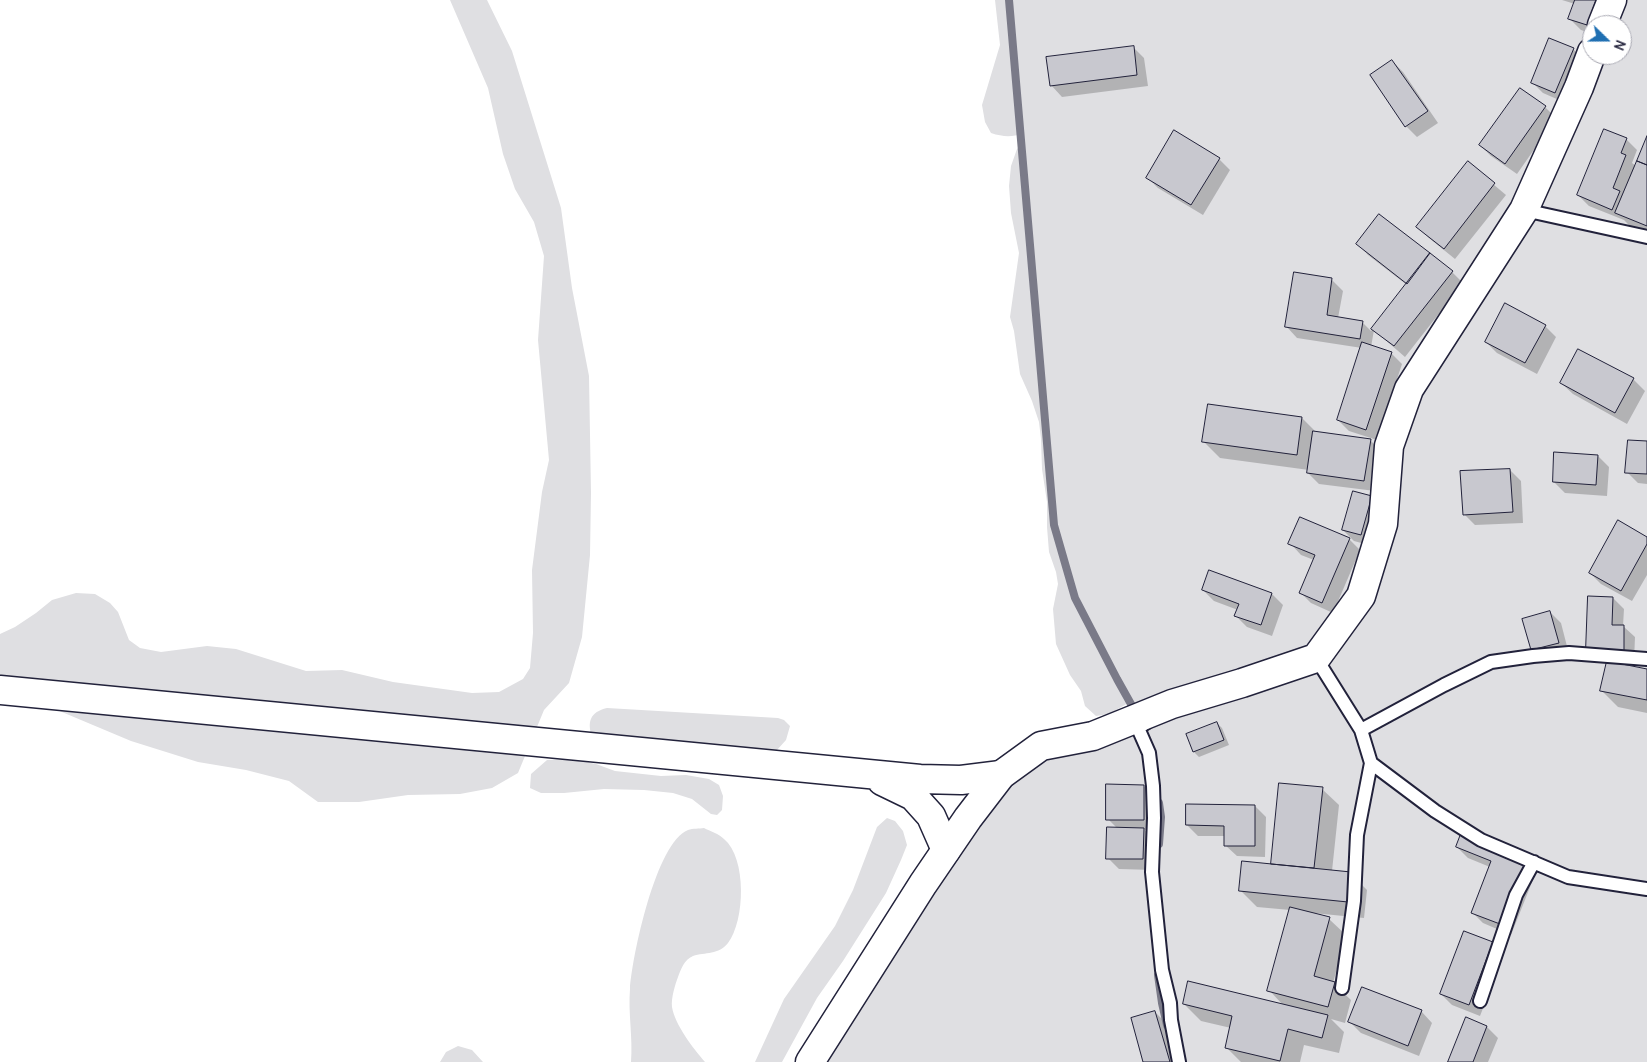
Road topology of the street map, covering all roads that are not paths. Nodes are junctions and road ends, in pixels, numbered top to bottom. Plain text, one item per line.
1 (1612, 0) edge
2 (1606, 15) edge
3 (1587, 65) edge
4 (1524, 210) junction
5 (1647, 237) edge
6 (1316, 658) junction
7 (1647, 659) edge
8 (0, 690) edge
9 (1172, 704) junction
10 (1361, 730) junction
11 (1371, 763) junction
12 (865, 773) junction
13 (1001, 775) junction
14 (946, 850) junction
15 (1534, 862) junction
16 (1647, 889) edge
17 (1342, 988) dead end
18 (1480, 1001) dead end
19 (810, 1062) edge
20 (1179, 1062) edge

1 - 2 main road
3 - 4 main road
4 - 5 lane
4 - 6 main road
6 - 9 main road
6 - 10 lane
7 - 10 lane
8 - 12 main road
9 - 13 main road
9 - 20 lane
10 - 11 lane
11 - 15 lane
11 - 17 lane
12 - 13 main road
12 - 14 main road
13 - 14 main road
14 - 19 main road
15 - 16 lane
15 - 18 lane

